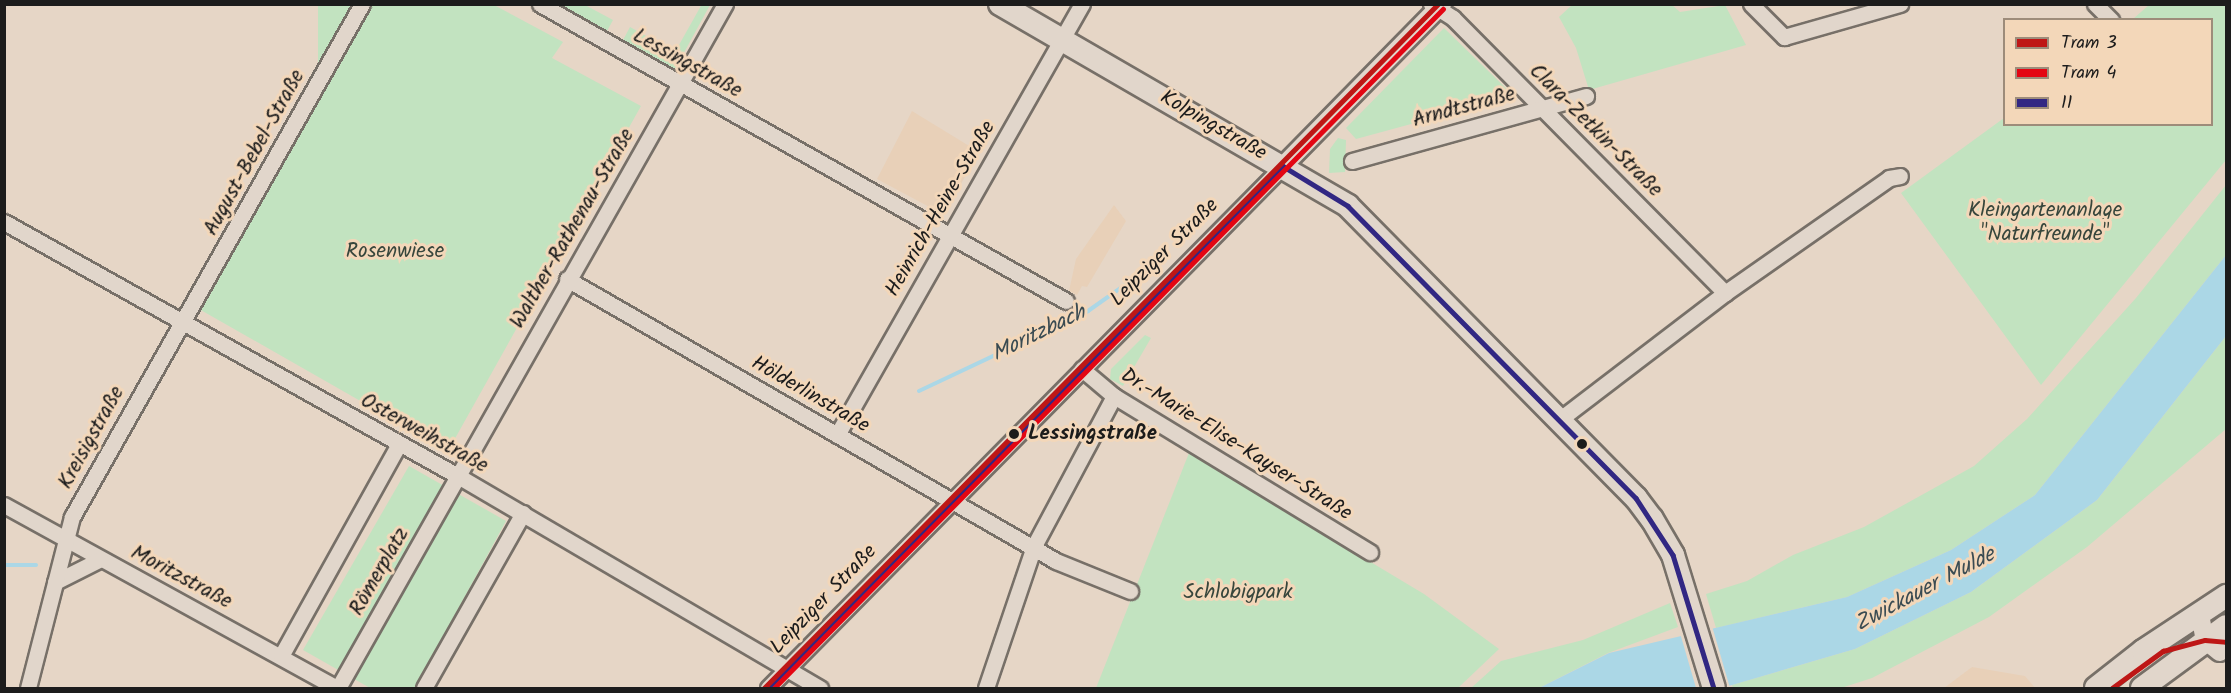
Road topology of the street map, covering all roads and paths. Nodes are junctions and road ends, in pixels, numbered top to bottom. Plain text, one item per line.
1 (362, 4) edge
2 (540, 4) edge
3 (725, 4) edge
4 (1000, 4) edge
5 (1751, 4) edge
6 (1900, 4) edge
7 (2095, 4) edge
8 (1437, 6) edge
9 (1078, 11) edge
10 (2109, 18) edge
11 (1062, 40) junction
12 (680, 84) junction
13 (1587, 96) dead end
14 (1545, 110) junction
15 (1352, 161) dead end
16 (1283, 166) junction
17 (1900, 176) dead end
18 (4, 222) edge
19 (950, 236) junction
20 (567, 279) junction
21 (1725, 293) junction
22 (1066, 302) dead end
23 (184, 322) junction
24 (1082, 369) junction
25 (1114, 396) junction
26 (1559, 420) junction
27 (837, 435) junction
28 (399, 444) junction
29 (458, 476) junction
30 (953, 501) junction
31 (4, 505) edge
32 (523, 513) junction
33 (65, 540) junction
34 (1034, 546) junction
35 (1370, 552) dead end
36 (101, 559) junction
37 (55, 582) junction
38 (1130, 591) dead end
39 (2226, 596) edge
40 (2216, 635) edge
41 (281, 656) junction
42 (787, 670) junction
43 (28, 688) edge
44 (338, 688) edge
45 (424, 688) edge
46 (768, 688) edge
47 (820, 688) edge
48 (986, 688) edge
49 (1714, 688) edge
50 (2096, 688) edge
51 (2142, 688) edge

1 - 23 street, August-Bebel-Straße
2 - 12 street, Lessingstraße
3 - 12 street, Walther-Rathenau-Straße
4 - 11 main road, Kolpingstraße
5 - 6 street
7 - 10 street
8 - 14 street, Clara-Zetkin-Straße
8 - 16 street, Leipziger Straße
9 - 11 street, Heinrich-Heine-Straße
11 - 16 main road, Kolpingstraße
11 - 19 street, Heinrich-Heine-Straße
12 - 19 street, Lessingstraße
12 - 20 street, Walther-Rathenau-Straße
13 - 14 street, Arndtstraße
14 - 15 street, Arndtstraße
14 - 21 street, Clara-Zetkin-Straße
16 - 24 street, Leipziger Straße
16 - 26 main road, Kolpingstraße
17 - 21 street
18 - 23 street, Osterweihstraße
19 - 22 street, Lessingstraße
19 - 27 street, Heinrich-Heine-Straße
20 - 27 street, Hölderlinstraße
20 - 29 street, Walther-Rathenau-Straße
21 - 26 street
23 - 28 street, Osterweihstraße
23 - 33 street, Kreisigstraße
24 - 25 street, Dr.-Marie-Elise-Kayser-Straße
24 - 30 street, Leipziger Straße
25 - 34 street
25 - 35 street, Dr.-Marie-Elise-Kayser-Straße
26 - 49 main road, Kolpingstraße
27 - 30 street, Hölderlinstraße
28 - 29 street, Osterweihstraße
28 - 41 street
29 - 32 street, Osterweihstraße
29 - 44 street, Römerplatz
30 - 34 street, Hölderlinstraße
30 - 42 street, Leipziger Straße
31 - 33 street, Moritzstraße
32 - 42 street, Osterweihstraße
32 - 45 street
33 - 36 street, Moritzstraße
33 - 37 street, Kreisigstraße
34 - 38 street, Hölderlinstraße
34 - 48 street
36 - 37 street
36 - 41 street, Moritzstraße
37 - 43 street, Kreisigstraße
39 - 40 main road
40 - 50 main road
40 - 51 main road
41 - 44 street, Moritzstraße
42 - 46 street, Leipziger Straße
42 - 47 street, Osterweihstraße

